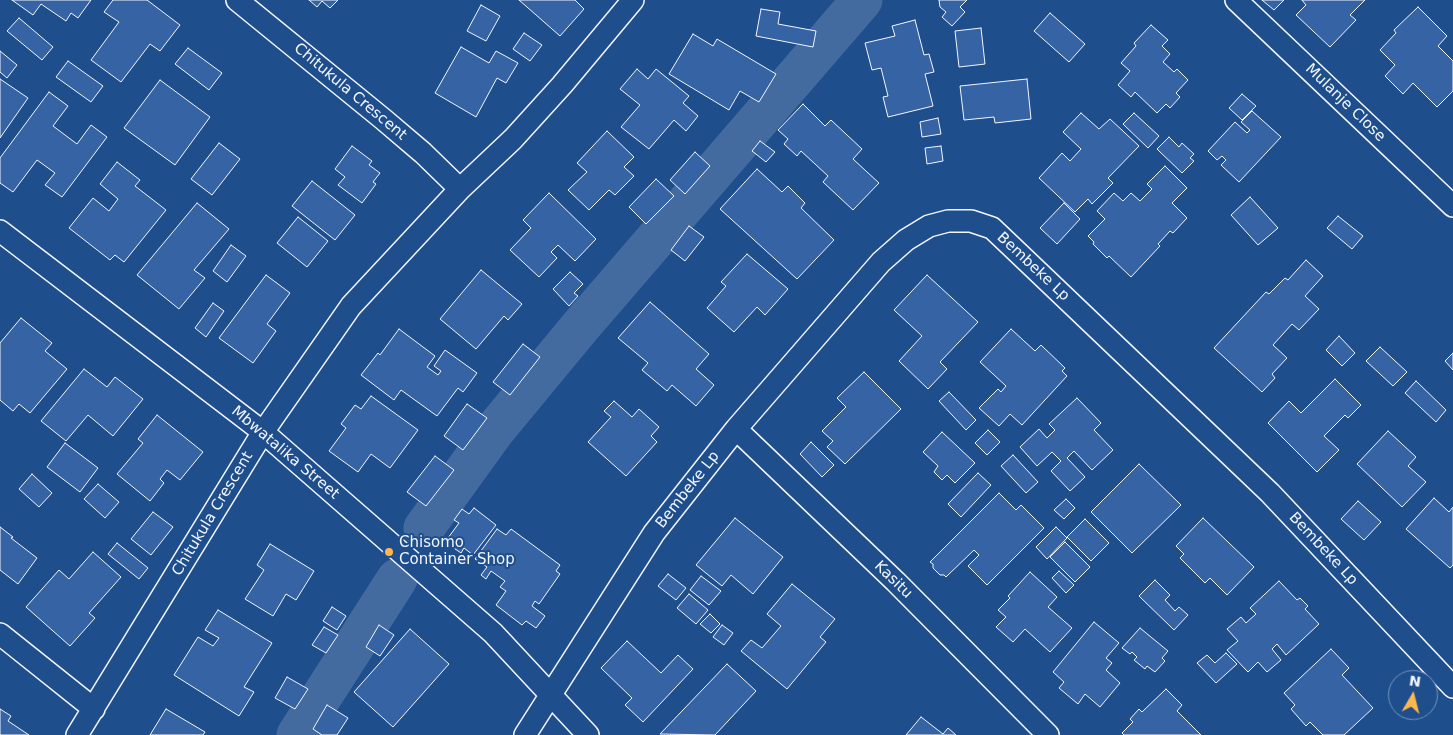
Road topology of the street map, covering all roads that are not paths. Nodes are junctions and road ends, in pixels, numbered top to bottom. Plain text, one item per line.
1 (237, 0) edge
2 (633, 0) edge
3 (1236, 0) edge
4 (460, 189) junction
5 (1453, 206) edge
6 (0, 231) edge
7 (736, 429) junction
8 (263, 432) junction
9 (0, 634) edge
10 (1453, 687) edge
11 (551, 696) junction
12 (94, 709) junction
13 (77, 735) edge
14 (525, 735) edge
15 (588, 735) edge
16 (1048, 735) edge

1 - 4 street, Chitukula Crescent
2 - 4 street, Chitukula Crescent
3 - 5 street, Mulanje Close
4 - 8 street, Chitukula Crescent
6 - 8 street, Mbwatalika Street
7 - 10 street, Bembeke Lp
7 - 11 street, Bembeke Lp
7 - 16 street, Kasitu
8 - 11 street, Mbwatalika Street
8 - 12 street, Chitukula Crescent
9 - 12 street
11 - 14 street, Bembeke Lp
11 - 15 street, Mbwatalika Street
12 - 13 street, Chitukula Crescent

